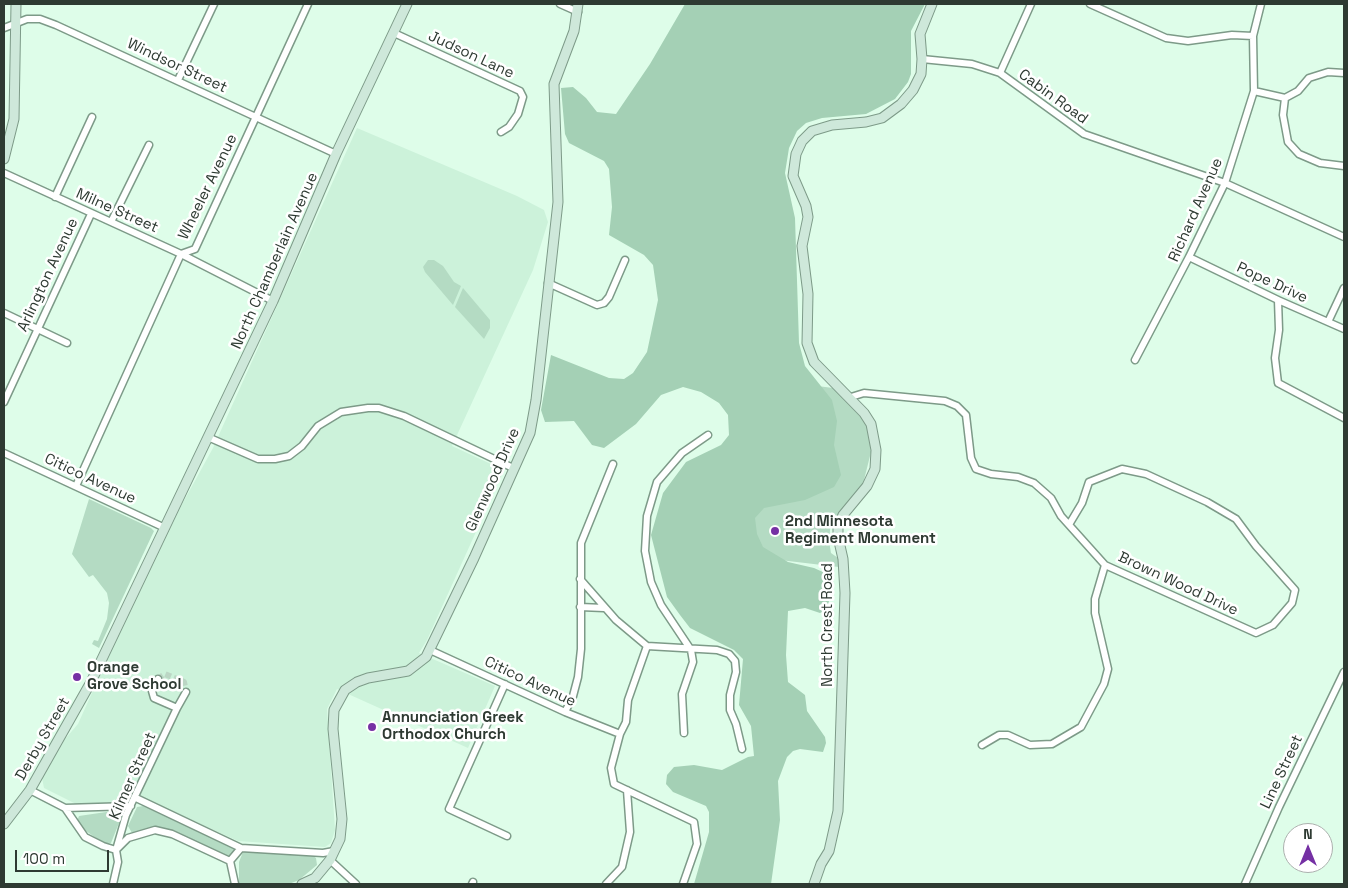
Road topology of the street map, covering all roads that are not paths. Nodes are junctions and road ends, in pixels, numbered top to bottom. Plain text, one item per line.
1 (16, 4) edge
2 (214, 4) edge
3 (308, 4) edge
4 (407, 4) edge
5 (560, 4) edge
6 (932, 4) edge
7 (1031, 4) edge
8 (1090, 4) edge
9 (1261, 4) edge
10 (578, 8) edge
11 (14, 23) junction
12 (4, 28) edge
13 (394, 33) junction
14 (1253, 36) junction
15 (922, 59) junction
16 (1000, 73) junction
17 (1344, 73) edge
18 (178, 80) junction
19 (1254, 91) junction
20 (1285, 98) junction
21 (257, 117) junction
22 (92, 118) dead end
23 (502, 132) dead end
24 (7, 138) edge
25 (149, 145) dead end
26 (336, 154) junction
27 (4, 160) edge
28 (1344, 166) edge
29 (4, 173) edge
30 (1225, 183) junction
31 (55, 197) junction
32 (91, 214) junction
33 (110, 222) junction
34 (1344, 238) edge
35 (182, 254) junction
36 (1189, 258) junction
37 (624, 260) dead end
38 (548, 284) junction
39 (1344, 288) edge
40 (1278, 300) junction
41 (273, 301) junction
42 (4, 313) edge
43 (1328, 322) junction
44 (36, 329) junction
45 (1344, 329) edge
46 (67, 343) dead end
47 (1135, 360) dead end
48 (850, 398) junction
49 (4, 402) edge
50 (1344, 418) edge
51 (708, 435) dead end
52 (210, 438) junction
53 (4, 453) edge
54 (613, 464) dead end
55 (514, 468) junction
56 (76, 486) junction
57 (1070, 523) junction
58 (165, 528) junction
59 (1105, 565) junction
60 (580, 579) junction
61 (580, 607) junction
62 (604, 608) junction
63 (648, 646) junction
64 (430, 650) junction
65 (691, 650) junction
66 (1344, 672) edge
67 (158, 678) dead end
68 (506, 684) junction
69 (186, 692) dead end
70 (177, 708) junction
71 (565, 712) junction
72 (684, 733) dead end
73 (620, 734) junction
74 (982, 745) dead end
75 (742, 749) dead end
76 (30, 790) junction
77 (627, 790) junction
78 (136, 798) junction
79 (132, 806) junction
80 (65, 808) junction
81 (4, 824) edge
82 (507, 836) dead end
83 (241, 848) junction
84 (116, 850) junction
85 (334, 851) junction
86 (330, 860) junction
87 (230, 861) junction
88 (113, 884) edge
89 (235, 884) edge
90 (302, 884) edge
91 (356, 884) edge
92 (606, 884) edge
93 (683, 884) edge
94 (814, 884) edge
95 (1245, 884) edge

1 - 11 street
2 - 18 street
3 - 21 street, Wheeler Avenue
4 - 13 street, North Chamberlain Avenue
5 - 10 street
6 - 15 street, North Crest Road
7 - 16 street
8 - 14 street
9 - 14 street, Richard Avenue
10 - 38 street, Glenwood Drive
11 - 12 street, Windsor Street
11 - 18 street, Windsor Street
11 - 24 street
13 - 23 street, Judson Lane
13 - 26 street, North Chamberlain Avenue
14 - 19 street, Richard Avenue
15 - 16 street, Cabin Road
15 - 48 street, North Crest Road
16 - 30 street, Cabin Road
17 - 20 street
18 - 21 street, Windsor Street
19 - 20 street
19 - 30 street, Richard Avenue
20 - 28 street
21 - 26 street, Windsor Street
21 - 35 street, Wheeler Avenue
22 - 31 street
24 - 27 street
25 - 33 street
26 - 41 street, North Chamberlain Avenue
29 - 31 street, Milne Street
30 - 34 street, Cabin Road
30 - 36 street, Richard Avenue
31 - 32 street, Milne Street
32 - 33 street, Milne Street
32 - 44 street, Arlington Avenue
33 - 35 street, Milne Street
35 - 41 street, Milne Street
35 - 56 street, Wheeler Avenue
36 - 40 street, Pope Drive
36 - 47 street, Richard Avenue
37 - 38 street
38 - 55 street, Glenwood Drive
39 - 43 street
40 - 43 street, Pope Drive
40 - 50 street
41 - 52 street, North Chamberlain Avenue
42 - 44 street
43 - 45 street, Pope Drive
44 - 46 street
44 - 49 street, Arlington Avenue
48 - 57 street, Brown Wood Drive
48 - 94 street, North Crest Road
51 - 65 street
52 - 55 street
52 - 58 street, North Chamberlain Avenue
53 - 56 street, Citico Avenue
54 - 60 street
55 - 64 street, Glenwood Drive
56 - 58 street, Citico Avenue
57 - 59 street, Brown Wood Drive
57 - 59 street, Brown Wood Drive
58 - 76 street, Derby Street
59 - 74 street
60 - 61 street
60 - 62 street
61 - 62 street
61 - 71 street
62 - 63 street
63 - 65 street
63 - 73 street
64 - 68 street, Citico Avenue
64 - 85 street, Glenwood Drive
65 - 72 street
65 - 75 street
66 - 95 street, Line Street
67 - 70 street
68 - 71 street, Citico Avenue
68 - 82 street
69 - 70 street, Kilmer Street
70 - 78 street, Kilmer Street
71 - 73 street, Citico Avenue
73 - 77 street
76 - 80 street
76 - 81 street, Derby Street
77 - 92 street
77 - 93 street
78 - 79 street, Kilmer Street
78 - 83 street
79 - 80 street
79 - 84 street, Kilmer Street
80 - 84 street
83 - 85 street
83 - 87 street
84 - 87 street
84 - 88 street, Kilmer Street
85 - 86 street, Glenwood Drive
86 - 90 street, Glenwood Drive
86 - 91 street
87 - 89 street

